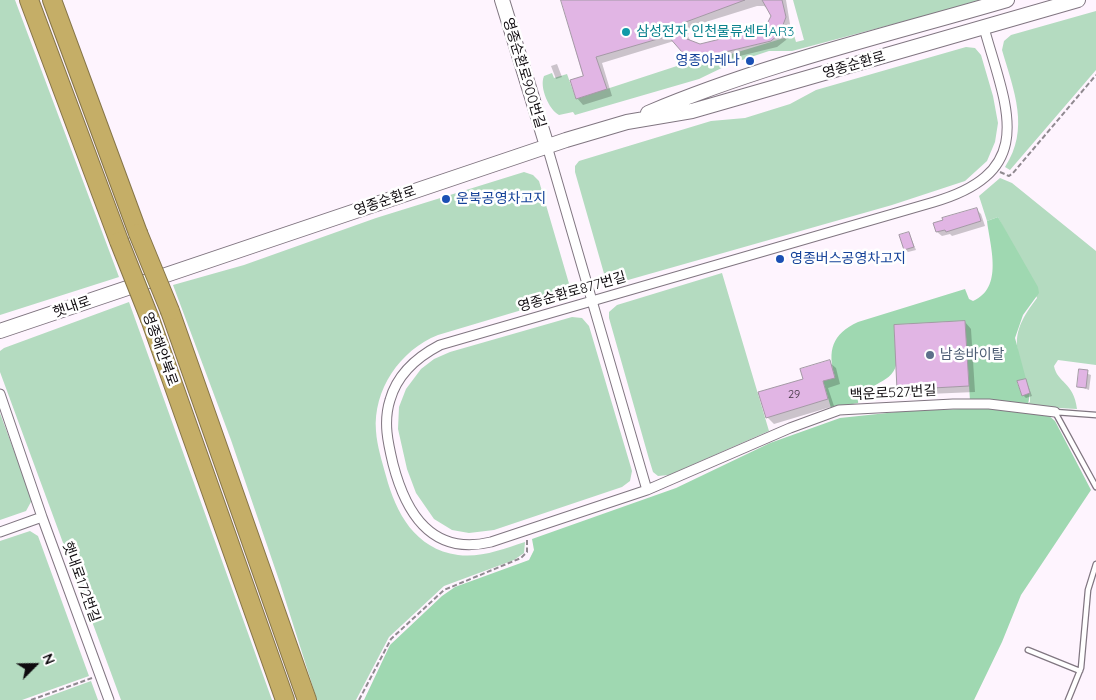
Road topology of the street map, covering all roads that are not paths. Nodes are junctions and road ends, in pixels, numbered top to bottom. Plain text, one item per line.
1 (29, 0) edge
2 (52, 0) edge
3 (56, 0) edge
4 (502, 0) edge
5 (1008, 0) edge
6 (1078, 0) edge
7 (984, 28) junction
8 (65, 32) junction
9 (627, 122) junction
10 (547, 146) junction
11 (144, 282) joint
12 (592, 301) junction
13 (0, 332) edge
14 (0, 394) edge
15 (1055, 412) junction
16 (1096, 415) edge
17 (1096, 487) edge
18 (647, 490) junction
19 (42, 517) junction
20 (0, 532) edge
21 (1096, 564) edge
22 (1028, 650) dead end
23 (1080, 671) junction
24 (109, 700) edge
25 (285, 700) edge
26 (307, 700) edge
27 (1068, 700) edge

1 - 25 highway, 영종해안북로, bridge
2 - 8 highway, 영종해안북로
3 - 8 highway
4 - 10 main road, 영종순환로900번길
5 - 9 main road, 영종순환로
6 - 7 main road, 영종순환로
7 - 9 main road, 영종순환로
7 - 12 street, 영종순환로877번길
8 - 26 highway, 영종해안북로, bridge
9 - 10 main road, 영종순환로
10 - 11 main road, 영종순환로
10 - 12 street
11 - 13 main road, 햇내로
12 - 18 street
12 - 18 street, 영종순환로877번길
14 - 19 street, 햇내로172번길
15 - 16 lane, 백운로527번길
15 - 17 lane
15 - 18 street, 백운로527번길
19 - 20 street
19 - 24 street, 햇내로172번길
21 - 23 lane
22 - 23 lane
23 - 27 lane

